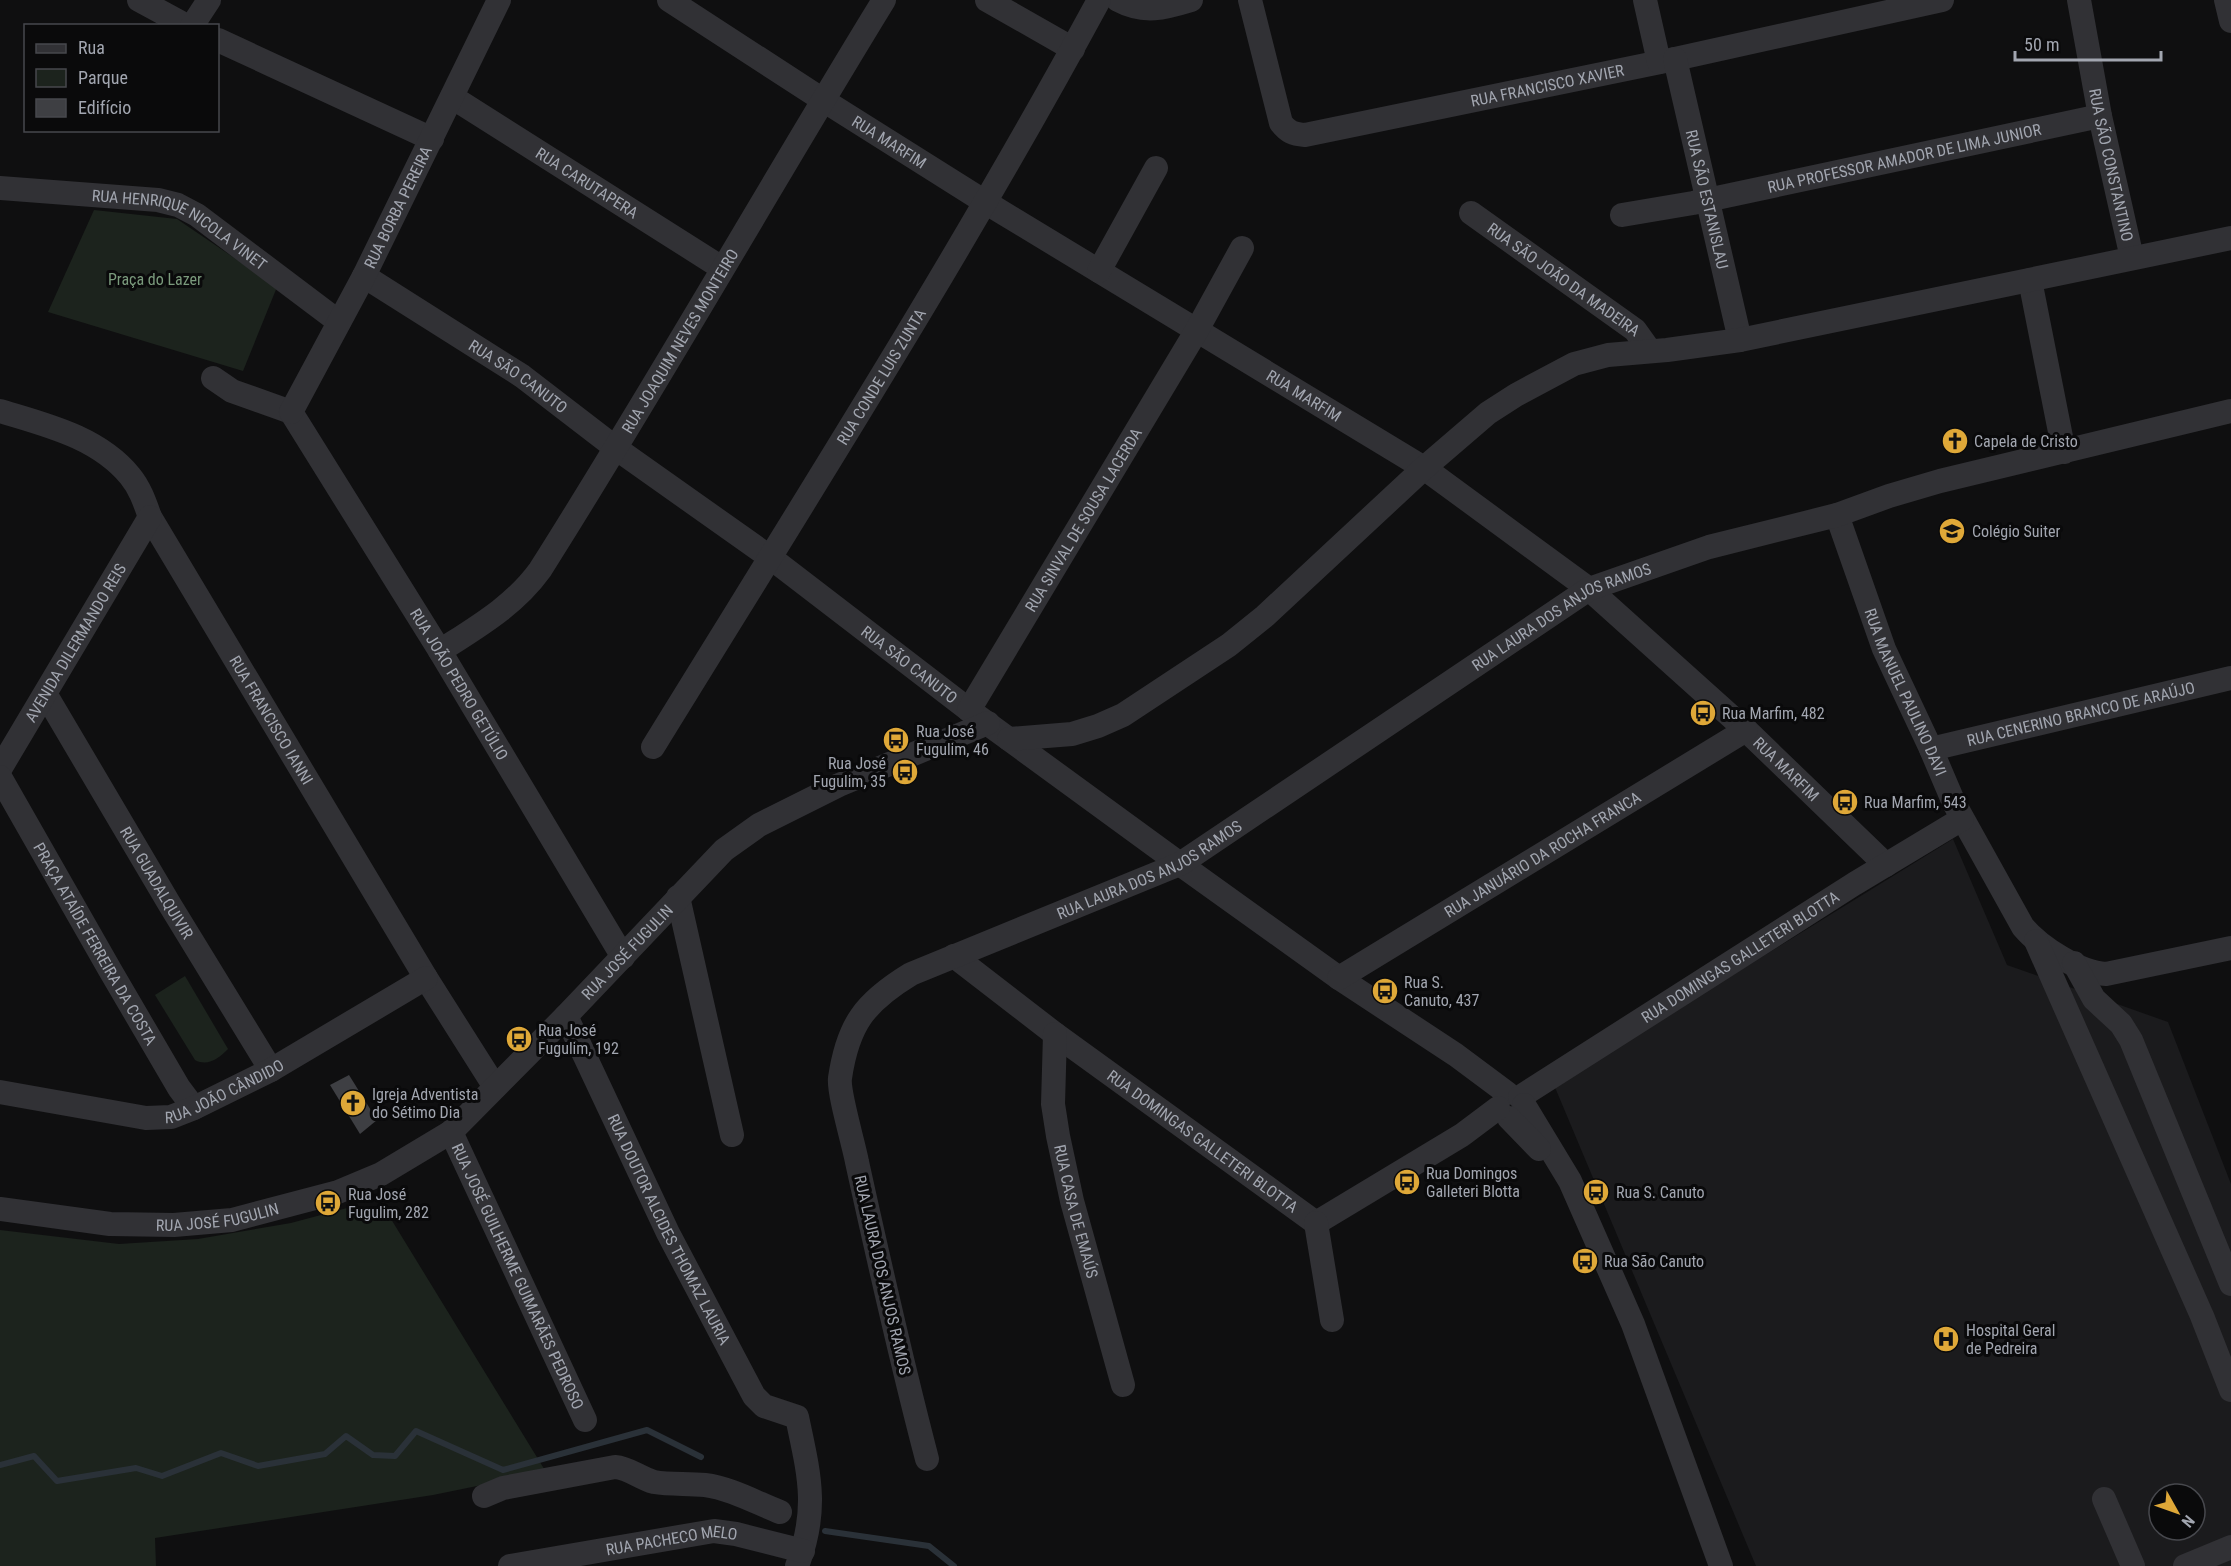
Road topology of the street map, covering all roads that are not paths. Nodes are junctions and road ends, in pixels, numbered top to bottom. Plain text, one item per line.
1 (139, 0) edge
2 (209, 0) edge
3 (499, 0) edge
4 (669, 0) edge
5 (884, 0) edge
6 (987, 0) edge
7 (1099, 0) edge
8 (1118, 0) edge
9 (1191, 0) edge
10 (1250, 0) edge
11 (1645, 0) edge
12 (1938, 0) edge
13 (2079, 0) edge
14 (2226, 0) edge
15 (2231, 21) edge
16 (183, 24) edge
17 (193, 24) edge
18 (219, 40) edge
19 (1073, 49) junction
20 (1667, 60) junction
21 (452, 97) junction
22 (823, 100) junction
23 (2100, 116) junction
24 (432, 139) junction
25 (1156, 168) dead end
26 (2, 193) edge
27 (1708, 200) junction
28 (985, 202) junction
29 (1472, 213) dead end
30 (1622, 215) dead end
31 (2231, 238) edge
32 (1242, 248) dead end
33 (2132, 258) junction
34 (722, 268) junction
35 (1099, 271) junction
36 (364, 276) junction
37 (2030, 280) junction
38 (339, 322) junction
39 (1197, 330) junction
40 (1740, 340) junction
41 (1650, 351) junction
42 (213, 378) dead end
43 (0, 411) edge
44 (2231, 411) edge
45 (291, 412) junction
46 (617, 449) junction
47 (2064, 452) junction
48 (1425, 468) junction
49 (1837, 515) junction
50 (150, 517) junction
51 (771, 558) junction
52 (1589, 589) junction
53 (440, 651) junction
54 (2231, 678) edge
55 (46, 694) junction
56 (978, 717) junction
57 (1746, 730) junction
58 (1009, 739) junction
59 (653, 747) dead end
60 (1931, 749) junction
61 (0, 770) edge
62 (0, 777) edge
63 (1962, 819) junction
64 (1180, 864) junction
65 (1886, 865) junction
66 (678, 897) junction
67 (2029, 934) junction
68 (2231, 948) edge
69 (954, 956) junction
70 (623, 957) junction
71 (2074, 963) junction
72 (426, 978) junction
73 (1339, 978) junction
74 (566, 1016) junction
75 (1055, 1034) junction
76 (271, 1070) junction
77 (495, 1087) junction
78 (0, 1092) edge
79 (1508, 1106) junction
80 (194, 1108) junction
81 (451, 1132) junction
82 (732, 1135) dead end
83 (0, 1209) edge
84 (1316, 1223) junction
85 (2231, 1284) edge
86 (1332, 1320) dead end
87 (1123, 1384) dead end
88 (2231, 1390) edge
89 (585, 1420) dead end
90 (927, 1459) dead end
91 (484, 1496) dead end
92 (2104, 1499) dead end
93 (780, 1512) dead end
94 (2231, 1547) edge
95 (800, 1558) edge
96 (510, 1566) edge
97 (1721, 1566) edge
98 (2133, 1566) edge
99 (2185, 1566) edge

1 - 16 street
2 - 17 street
3 - 21 street, RUA BORBA PEREIRA
4 - 22 street, RUA MARFIM
5 - 22 street, RUA JOAQUIM NEVES MONTEIRO
6 - 19 street
7 - 19 street, RUA CONDE LUIS ZUNTA
8 - 9 street
10 - 20 street, RUA FRANCISCO XAVIER
11 - 20 street, RUA SÃO ESTANISLAU
12 - 20 street, RUA FRANCISCO XAVIER
13 - 23 street, RUA SÃO CONSTANTINO
14 - 15 street
18 - 24 street
19 - 28 street, RUA CONDE LUIS ZUNTA
20 - 27 street, RUA SÃO ESTANISLAU
21 - 24 street, RUA BORBA PEREIRA
21 - 34 street, RUA CARUTAPERA
22 - 28 street, RUA MARFIM
22 - 34 street, RUA JOAQUIM NEVES MONTEIRO
23 - 27 street, RUA PROFESSOR AMADOR DE LIMA JUNIOR
23 - 33 street, RUA SÃO CONSTANTINO
24 - 36 street, RUA BORBA PEREIRA
25 - 35 street
26 - 38 street, RUA HENRIQUE NICOLA VINET
27 - 30 street
27 - 40 street, RUA SÃO ESTANISLAU
28 - 35 street, RUA MARFIM
28 - 51 street, RUA CONDE LUIS ZUNTA
29 - 41 street, RUA SÃO JOÃO DA MADEIRA
31 - 33 street
32 - 39 street, RUA SINVAL DE SOUSA LACERDA
33 - 37 street
34 - 46 street, RUA JOAQUIM NEVES MONTEIRO
35 - 39 street, RUA MARFIM
36 - 38 street, RUA BORBA PEREIRA
36 - 46 street, RUA SÃO CANUTO
37 - 40 street
37 - 47 street
38 - 45 street, RUA BORBA PEREIRA
39 - 48 street, RUA MARFIM
39 - 56 street, RUA SINVAL DE SOUSA LACERDA
40 - 41 street
41 - 48 street
42 - 45 street
43 - 50 street, RUA FRANCISCO IANNI
44 - 47 street, RUA LAURA DOS ANJOS RAMOS
45 - 53 street, RUA JOÃO PEDRO GETÚLIO
46 - 51 street, RUA SÃO CANUTO
46 - 53 street, RUA JOAQUIM NEVES MONTEIRO
47 - 49 street, RUA LAURA DOS ANJOS RAMOS
48 - 52 street, RUA MARFIM
48 - 58 street
49 - 52 street, RUA LAURA DOS ANJOS RAMOS
49 - 60 street, RUA MANUEL PAULINO DAVI
50 - 55 street, AVENIDA DILERMANDO REIS
50 - 72 street, RUA FRANCISCO IANNI
51 - 56 street, RUA SÃO CANUTO
51 - 59 street, RUA CONDE LUIS ZUNTA
52 - 57 street, RUA MARFIM
52 - 64 street, RUA LAURA DOS ANJOS RAMOS
53 - 70 street, RUA JOÃO PEDRO GETÚLIO
54 - 60 street, RUA CENERINO BRANCO DE ARAÚJO
55 - 61 street, AVENIDA DILERMANDO REIS
55 - 76 street, RUA GUADALQUIVIR
56 - 58 street, RUA SÃO CANUTO
56 - 66 street, RUA JOSÉ FUGULIN
57 - 65 street, RUA MARFIM
57 - 73 street, RUA JANUÁRIO DA ROCHA FRANCA
58 - 64 street, RUA SÃO CANUTO
60 - 63 street, RUA MANUEL PAULINO DAVI
62 - 80 street, PRAÇA ATAÍDE FERREIRA DA COSTA
63 - 65 street, RUA DOMINGAS GALLETERI BLOTTA
63 - 67 street, RUA MANUEL PAULINO DAVI
64 - 69 street, RUA LAURA DOS ANJOS RAMOS
64 - 73 street, RUA SÃO CANUTO
65 - 79 street, RUA DOMINGAS GALLETERI BLOTTA
66 - 70 street, RUA JOSÉ FUGULIN
66 - 82 street
67 - 71 street
67 - 88 street, RUA MANUEL PAULINO DAVI
68 - 71 street
69 - 75 street, RUA DOMINGAS GALLETERI BLOTTA
69 - 90 street, RUA LAURA DOS ANJOS RAMOS
70 - 74 street, RUA JOSÉ FUGULIN
71 - 85 street
72 - 76 street, RUA JOÃO CÂNDIDO
72 - 77 street, RUA FRANCISCO IANNI
73 - 79 street, RUA SÃO CANUTO
74 - 77 street, RUA JOSÉ FUGULIN
74 - 95 street, RUA DOUTOR ALCIDES THOMAZ LAURIA
75 - 84 street, RUA DOMINGAS GALLETERI BLOTTA
75 - 87 street, RUA CASA DE EMAÚS
76 - 80 street, RUA JOÃO CÂNDIDO
77 - 81 street, RUA JOSÉ FUGULIN
78 - 80 street, RUA JOÃO CÂNDIDO
79 - 84 street, RUA DOMINGAS GALLETERI BLOTTA
79 - 97 street, RUA SÃO CANUTO
81 - 83 street, RUA JOSÉ FUGULIN
81 - 89 street, RUA JOSÉ GUILHERME GUIMARÃES PEDROSO
84 - 86 street
91 - 93 street
92 - 98 street
94 - 99 street
95 - 96 street, RUA PACHECO MELO

